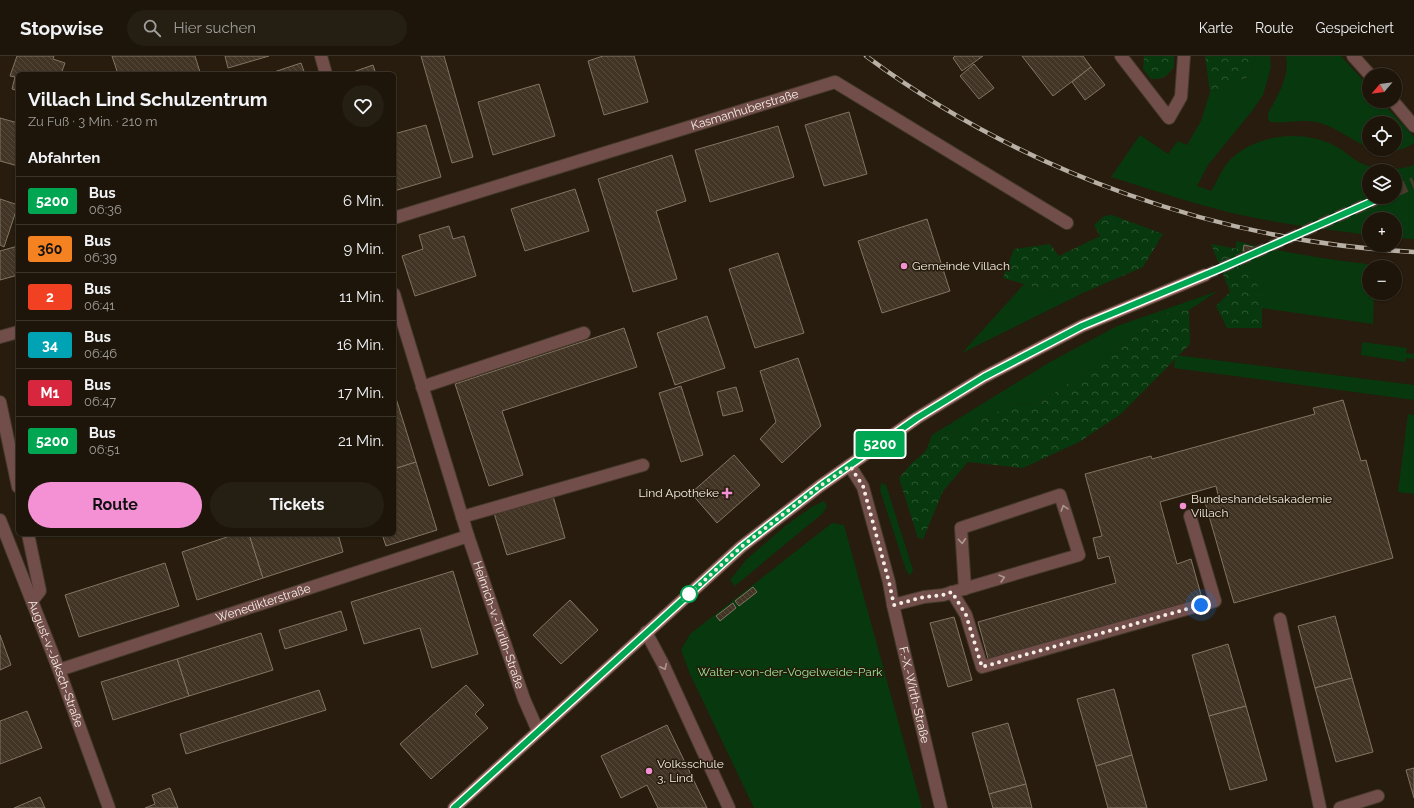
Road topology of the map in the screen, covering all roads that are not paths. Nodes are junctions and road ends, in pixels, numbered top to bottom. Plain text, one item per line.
1 (321, 56) edge
2 (1121, 56) edge
3 (1184, 56) edge
4 (1353, 56) edge
5 (1364, 68) edge
6 (325, 72) edge
7 (1398, 108) edge
8 (1414, 126) edge
9 (396, 217) edge
10 (1067, 223) dead end
11 (1205, 275) tunnel mouth
12 (396, 301) edge
13 (16, 333) edge
14 (584, 333) dead end
15 (0, 337) edge
16 (422, 387) junction
17 (0, 402) edge
18 (643, 465) dead end
19 (850, 466) junction
20 (16, 478) edge
21 (1190, 516) dead end
22 (462, 517) junction
23 (0, 520) edge
24 (28, 536) edge
25 (468, 536) junction
26 (965, 589) junction
27 (952, 592) junction
28 (32, 601) junction
29 (894, 605) junction
30 (1280, 619) dead end
31 (646, 632) junction
32 (59, 670) junction
33 (538, 731) junction
34 (1378, 796) dead end
35 (109, 808) edge
36 (454, 808) edge
37 (729, 808) edge
38 (941, 808) edge
39 (1320, 808) edge
40 (1340, 808) edge

1 - 6 street
2 - 3 street
4 - 5 street
7 - 8 street
9 - 10 street, Kasmanhuberstraße
11 - 19 main road
12 - 16 street, Heinrich-v.-Türlin-Straße
13 - 15 street
14 - 16 street
16 - 22 street, Heinrich-v.-Türlin-Straße
17 - 20 street
18 - 22 street
19 - 29 street, F.-X.-Wirth-Straße
19 - 31 main road
21 - 27 street
22 - 25 street, Heinrich-v.-Türlin-Straße
23 - 28 street, August-v.-Jaksch-Straße
24 - 28 street
25 - 32 street, Wenedikterstraße
25 - 33 street, Heinrich-v.-Türlin-Straße
26 -> 26 street
26 - 27 street
27 - 29 street
28 - 32 street, August-v.-Jaksch-Straße
29 - 38 street, F.-X.-Wirth-Straße
30 - 39 street
31 - 33 main road
31 -> 37 street
32 - 35 street, August-v.-Jaksch-Straße
33 - 36 main road
34 - 40 street

